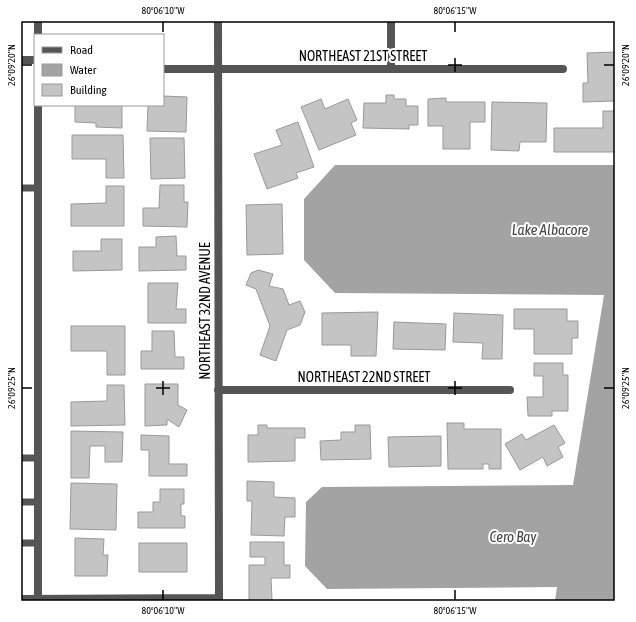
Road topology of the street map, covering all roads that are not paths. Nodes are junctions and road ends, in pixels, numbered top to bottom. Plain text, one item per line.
1 (38, 21) edge
2 (218, 21) edge
3 (391, 21) edge
4 (38, 34) edge
5 (21, 60) edge
6 (34, 60) edge
7 (164, 69) edge
8 (218, 69) junction
9 (391, 69) junction
10 (563, 69) dead end
11 (38, 106) edge
12 (21, 188) edge
13 (38, 188) junction
14 (218, 390) junction
15 (510, 390) dead end
16 (21, 458) edge
17 (38, 458) junction
18 (21, 502) edge
19 (38, 502) junction
20 (21, 543) edge
21 (38, 543) junction
22 (21, 599) edge
23 (38, 600) edge
24 (219, 600) edge

1 - 4 street
2 - 8 street, NORTHEAST 32ND AVENUE
3 - 9 street
5 - 6 street
7 - 8 street, NORTHEAST 21ST STREET
8 - 9 street, NORTHEAST 21ST STREET
8 - 14 street, NORTHEAST 32ND AVENUE
9 - 10 street, NORTHEAST 21ST STREET
11 - 13 street
12 - 13 lane
13 - 17 street
14 - 15 street, NORTHEAST 22ND STREET
14 - 24 street, NORTHEAST 32ND AVENUE
16 - 17 lane
17 - 19 street
18 - 19 lane
19 - 21 street
20 - 21 lane
21 - 23 street
22 - 23 street
23 - 24 street

